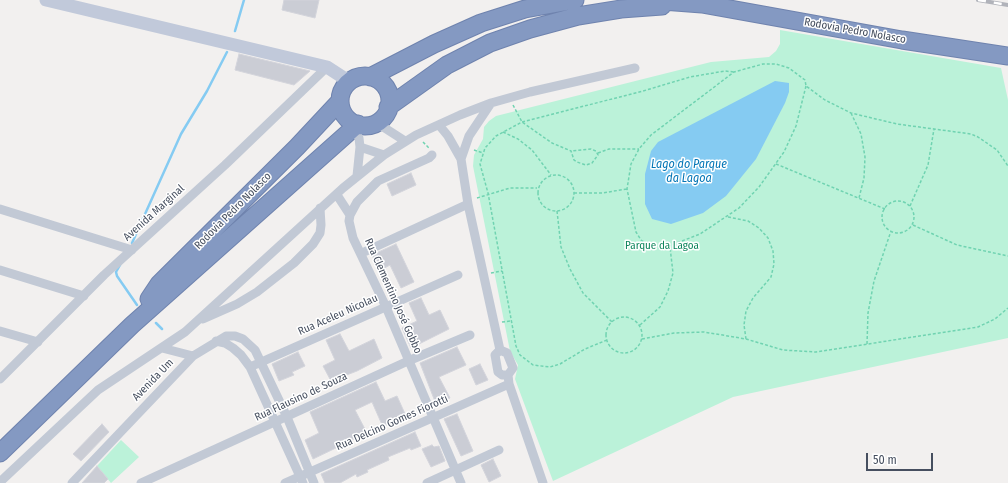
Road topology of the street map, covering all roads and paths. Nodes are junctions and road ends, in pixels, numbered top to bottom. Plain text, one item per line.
1 (46, 0) edge
2 (575, 0) edge
3 (649, 0) edge
4 (702, 4) junction
5 (1008, 56) edge
6 (326, 67) junction
7 (635, 68) dead end
8 (734, 72) junction
9 (370, 77) junction
10 (350, 82) junction
11 (806, 86) junction
12 (510, 98) junction
13 (340, 100) junction
14 (491, 104) junction
15 (388, 107) junction
16 (851, 113) junction
17 (522, 122) junction
18 (377, 123) junction
19 (439, 125) junction
20 (356, 127) junction
21 (934, 129) junction
22 (502, 132) junction
23 (416, 135) junction
24 (405, 141) junction
25 (360, 147) junction
26 (639, 149) junction
27 (572, 152) junction
28 (598, 153) junction
29 (384, 155) junction
30 (432, 155) joint
31 (461, 160) junction
32 (776, 164) junction
33 (1008, 166) edge
34 (551, 175) junction
35 (357, 176) junction
36 (538, 188) junction
37 (627, 189) junction
38 (574, 192) junction
39 (488, 193) junction
40 (337, 195) junction
41 (859, 198) junction
42 (468, 203) junction
43 (910, 206) junction
44 (320, 208) junction
45 (0, 209) edge
46 (885, 209) junction
47 (557, 211) junction
48 (350, 215) junction
49 (728, 217) junction
50 (912, 225) junction
51 (891, 231) junction
52 (670, 246) junction
53 (132, 250) junction
54 (362, 253) junction
55 (1008, 256) edge
56 (0, 270) edge
57 (458, 274) dead end
58 (84, 296) junction
59 (386, 307) junction
60 (1008, 308) edge
61 (198, 321) junction
62 (612, 322) junction
63 (132, 325) junction
64 (640, 326) junction
65 (0, 331) edge
66 (470, 335) dead end
67 (746, 338) junction
68 (642, 339) junction
69 (607, 340) junction
70 (216, 341) junction
71 (38, 342) junction
72 (867, 345) junction
73 (162, 348) junction
74 (500, 350) junction
75 (193, 356) junction
76 (408, 361) junction
77 (261, 362) junction
78 (250, 367) junction
79 (508, 375) junction
80 (0, 379) edge
81 (509, 384) junction
82 (287, 417) junction
83 (432, 418) junction
84 (275, 422) junction
85 (499, 450) dead end
86 (0, 453) edge
87 (455, 470) junction
88 (309, 472) junction
89 (156, 480) edge
90 (301, 480) edge
91 (0, 482) edge
92 (72, 483) edge
93 (141, 483) edge
94 (285, 483) edge
95 (314, 483) edge
96 (427, 483) edge
97 (461, 483) edge
98 (543, 483) edge

1 - 6 street
2 - 9 highway
3 - 4 highway, Rodovia Pedro Nolasco
4 - 5 highway, Rodovia Pedro Nolasco
4 - 15 highway, Rodovia Pedro Nolasco
6 - 10 street
6 - 53 street, Avenida Marginal
7 - 12 street
8 - 11 path
8 - 17 path
8 - 26 path
9 - 10 highway
9 - 15 highway
10 - 13 highway
11 - 16 path
11 - 32 path
12 - 14 street
12 - 17 path
13 - 20 highway
13 - 63 highway, Rodovia Pedro Nolasco
14 - 19 street
14 - 31 street
15 - 18 highway
16 - 21 path
16 - 41 path
17 - 22 path
17 - 27 path
18 - 20 highway
18 - 24 street
19 - 23 street
19 - 31 street
20 - 25 street
20 - 63 highway, Rodovia Pedro Nolasco
21 - 33 path
21 - 43 path
22 - 34 path
22 - 39 path
23 - 24 street
23 - 30 path
24 - 29 street
25 - 29 street
25 - 35 street
26 - 28 path
26 - 37 path
27 - 28 path
27 - 28 path
29 - 35 street
30 - 48 street
31 - 42 street
32 - 41 path
32 - 49 path
34 - 36 path
34 - 38 path
35 - 40 street
36 - 39 path
36 - 47 path
37 - 38 path
37 - 52 path
38 - 47 path
39 - 42 path
39 - 69 path
40 - 44 street
40 - 48 street
41 - 46 path
42 - 54 street
42 - 74 street
43 - 46 path
43 - 50 path
44 - 61 street
44 - 61 street
45 - 53 street
46 - 51 path
47 - 62 path
48 - 54 street, Rua Clementino José Gobbo
49 - 52 path
49 - 67 path
50 - 51 path
50 - 55 path
51 - 72 path
52 - 64 path
53 - 58 street, Avenida Marginal
54 - 59 street, Rua Clementino José Gobbo
56 - 58 street
57 - 59 street, Rua Aceleu Nicolau
58 - 71 street, Avenida Marginal
59 - 76 street, Rua Clementino José Gobbo
59 - 77 street, Rua Aceleu Nicolau
60 - 72 path
61 - 73 street
62 - 64 path
62 - 69 path
63 - 86 highway, Rodovia Pedro Nolasco
64 - 68 path
65 - 71 street
66 - 76 street, Rua Flausino de Souza
67 - 68 path
67 - 72 path
68 - 69 path
70 - 75 street, Avenida Um
70 - 77 street, Avenida Um
70 - 78 street
71 - 80 street, Avenida Marginal
73 - 75 street
73 - 91 street
74 - 79 street
74 - 79 street
75 - 92 street, Avenida Um
76 - 82 street, Rua Flausino de Souza
76 - 83 street, Rua Clementino José Gobbo
77 - 78 street, Rua Aceleu Nicolau
77 - 82 street, Avenida Um
78 - 84 street
79 - 81 street
81 - 83 street, Rua Delcino Gomes Fiorotti
81 - 98 street
82 - 84 street, Rua Flausino de Souza
82 - 88 street, Avenida Um
83 - 87 street, Rua Clementino José Gobbo
83 - 88 street, Rua Delcino Gomes Fiorotti
84 - 89 street, Rua Flausino de Souza
84 - 90 street
85 - 87 street
87 - 96 street
87 - 97 street, Rua Clementino José Gobbo
88 - 90 street, Rua Delcino Gomes Fiorotti
88 - 95 street, Avenida Um
89 - 93 street, Rua Flausino de Souza
90 - 94 street, Rua Delcino Gomes Fiorotti

